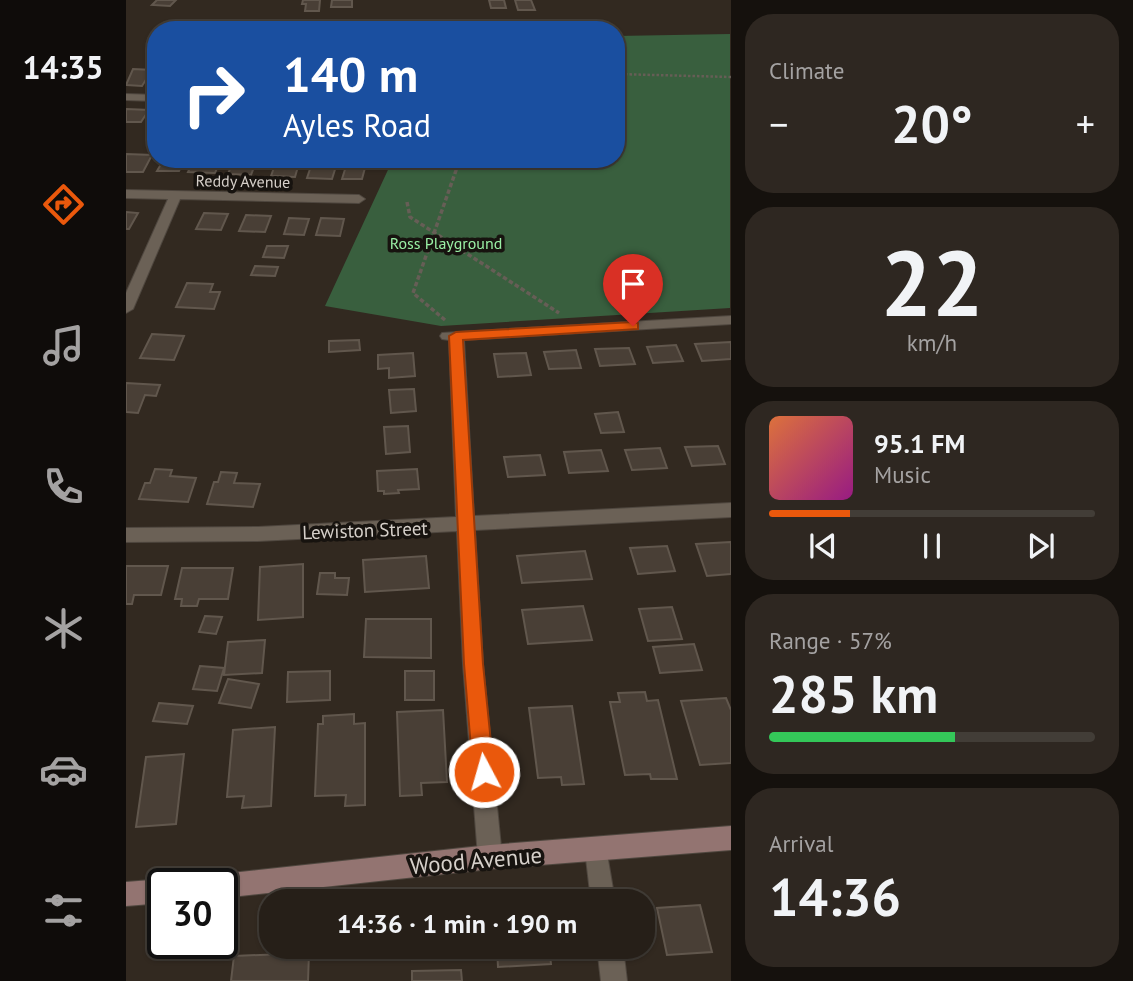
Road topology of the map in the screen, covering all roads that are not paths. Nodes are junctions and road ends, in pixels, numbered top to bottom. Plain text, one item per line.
1 (126, 97) edge
2 (147, 98) edge
3 (126, 194) edge
4 (176, 195) junction
5 (359, 199) dead end
6 (126, 309) edge
7 (730, 320) edge
8 (730, 510) edge
9 (467, 526) junction
10 (126, 535) edge
11 (730, 838) edge
12 (597, 850) junction
13 (490, 857) junction
14 (238, 884) edge
15 (602, 889) edge
16 (147, 892) edge
17 (126, 894) edge
18 (611, 959) edge
19 (614, 981) edge

1 - 2 street
3 - 4 street, Reddy Avenue
4 - 5 street, Reddy Avenue
4 - 6 street
7 - 9 street
8 - 9 street, Lewiston Street
9 - 10 street, Lewiston Street
9 - 13 street
11 - 12 main road, Wood Avenue
12 - 13 main road, Wood Avenue
12 - 15 street
13 - 14 main road, Wood Avenue
16 - 17 main road
18 - 19 street

